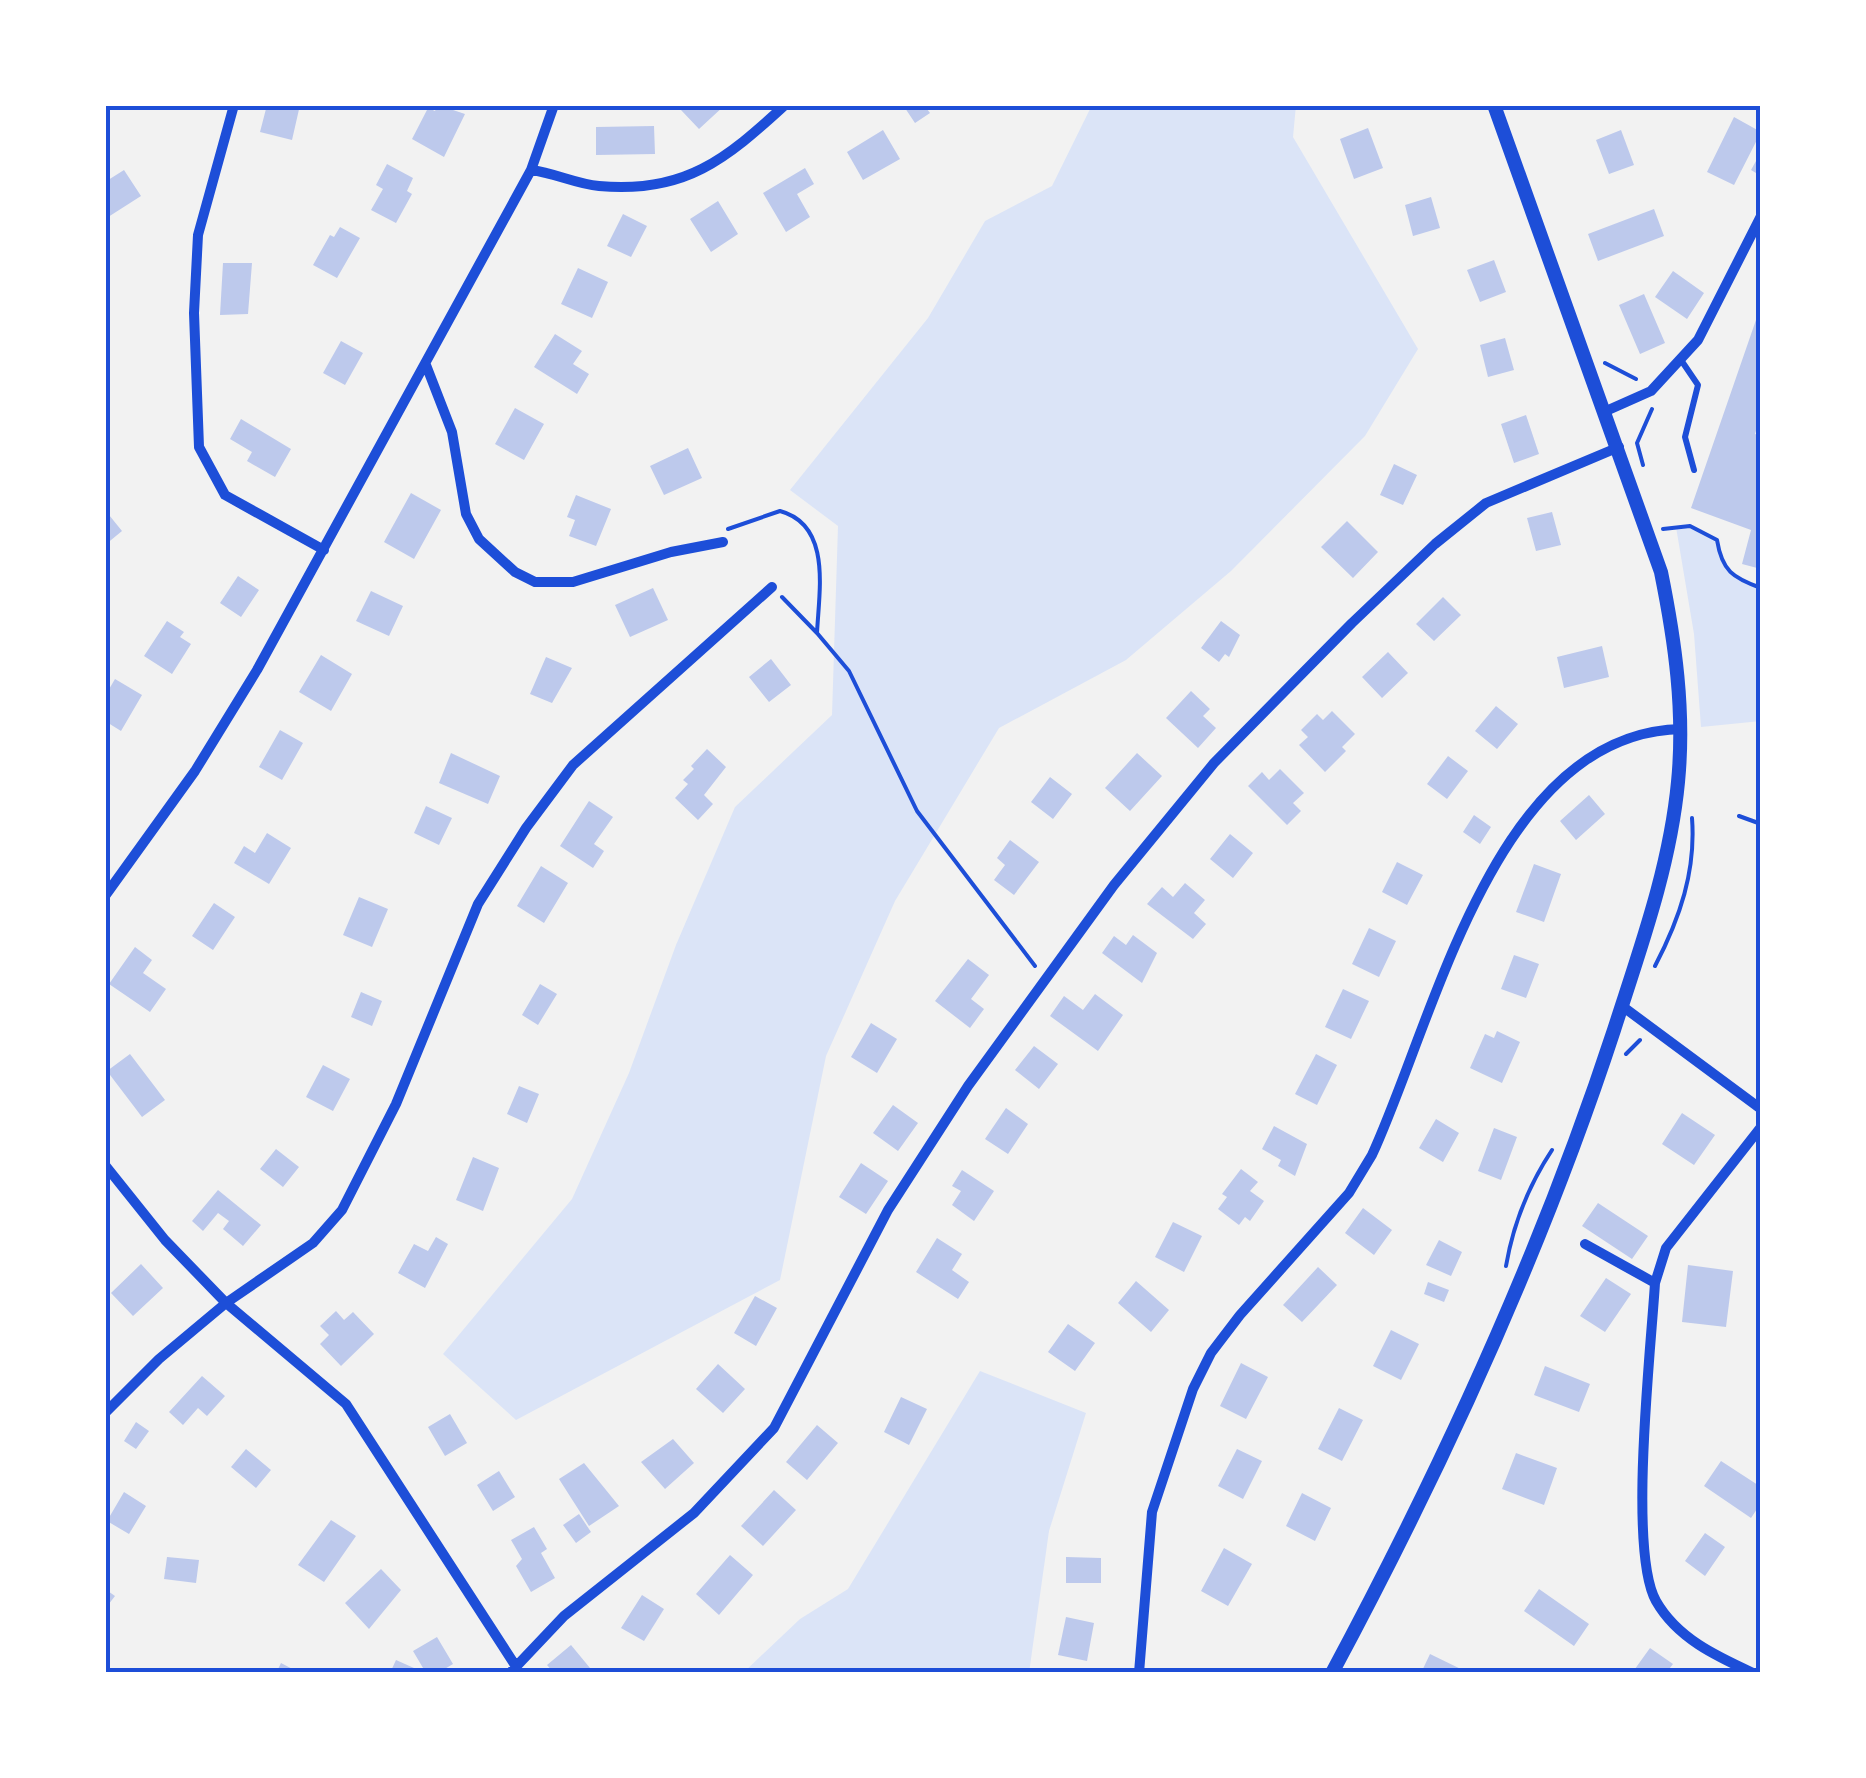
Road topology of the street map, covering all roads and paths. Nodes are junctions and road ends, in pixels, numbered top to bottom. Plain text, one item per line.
1 (234, 105) edge
2 (554, 105) edge
3 (785, 105) edge
4 (1494, 105) edge
5 (531, 170) junction
6 (1761, 216) edge
7 (1682, 360) junction
8 (1604, 362) dead end
9 (426, 365) junction
10 (1641, 395) junction
11 (1606, 411) junction
12 (1619, 448) junction
13 (1694, 470) dead end
14 (1647, 477) dead end
15 (723, 542) joint
16 (1669, 546) dead end
17 (324, 550) junction
18 (772, 587) joint
19 (1761, 588) edge
20 (817, 633) junction
21 (1682, 729) junction
22 (1691, 802) dead end
23 (1739, 816) dead end
24 (1761, 824) edge
25 (105, 896) edge
26 (1045, 979) junction
27 (1648, 980) dead end
28 (1622, 1006) junction
29 (1650, 1025) junction
30 (1623, 1062) dead end
31 (1761, 1109) edge
32 (1761, 1127) edge
33 (1555, 1145) dead end
34 (105, 1165) edge
35 (1586, 1244) dead end
36 (1505, 1274) dead end
37 (1655, 1283) junction
38 (226, 1303) junction
39 (105, 1413) edge
40 (1761, 1665) edge
41 (513, 1669) edge
42 (1140, 1673) edge
43 (1332, 1673) edge
44 (1751, 1673) edge

1 - 17 street
2 - 5 street
3 - 5 street
4 - 11 street
5 - 9 street
6 - 7 street
7 - 10 street
7 - 13 lane
8 - 10 path
9 - 15 street
9 - 17 street
10 - 11 street
10 - 14 path
11 - 12 street
12 - 21 street
12 - 26 street
15 - 20 path
16 - 19 path
17 - 25 street
18 - 20 path
18 - 38 street
20 - 26 path
21 - 28 street
21 - 42 street
22 - 27 path
23 - 24 path
26 - 41 street
28 - 29 street
28 - 43 street
29 - 30 path
29 - 31 street
32 - 37 street
33 - 36 path
34 - 38 street
35 - 37 street
37 - 44 street
38 - 39 street
38 - 41 street
40 - 44 street

